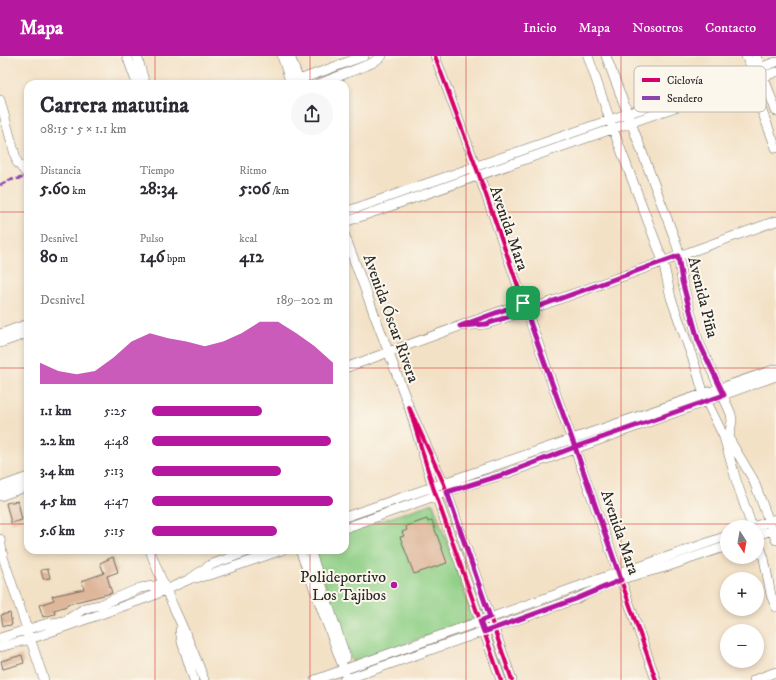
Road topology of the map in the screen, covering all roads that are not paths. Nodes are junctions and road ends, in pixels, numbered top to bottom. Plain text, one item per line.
1 (127, 56) edge
2 (136, 56) edge
3 (282, 56) edge
4 (290, 56) edge
5 (364, 56) edge
6 (382, 56) edge
7 (434, 56) edge
8 (588, 56) edge
9 (606, 56) edge
10 (746, 56) edge
11 (756, 56) edge
12 (776, 62) edge
13 (753, 66) edge
14 (755, 66) edge
15 (764, 66) edge
16 (776, 72) edge
17 (766, 76) edge
18 (136, 80) edge
19 (144, 80) edge
20 (292, 80) edge
21 (293, 80) edge
22 (301, 80) edge
23 (329, 80) edge
24 (766, 85) edge
25 (0, 100) edge
26 (634, 111) edge
27 (776, 111) edge
28 (663, 112) edge
29 (762, 112) edge
30 (626, 114) junction
31 (610, 120) junction
32 (631, 123) junction
33 (613, 129) junction
34 (776, 148) edge
35 (475, 166) junction
36 (24, 170) edge
37 (479, 175) junction
38 (349, 216) edge
39 (349, 216) edge
40 (776, 221) edge
41 (349, 246) edge
42 (678, 256) junction
43 (663, 261) junction
44 (525, 307) junction
45 (24, 325) edge
46 (0, 334) edge
47 (24, 334) edge
48 (0, 343) edge
49 (389, 355) junction
50 (349, 367) edge
51 (776, 369) edge
52 (349, 372) edge
53 (776, 376) edge
54 (722, 392) junction
55 (705, 398) junction
56 (409, 407) junction
57 (574, 443) junction
58 (24, 478) edge
59 (0, 487) edge
60 (24, 487) edge
61 (433, 487) junction
62 (445, 488) junction
63 (0, 496) edge
64 (436, 496) junction
65 (349, 517) edge
66 (750, 520) edge
67 (774, 525) edge
68 (764, 526) edge
69 (349, 527) edge
70 (764, 531) edge
71 (720, 538) edge
72 (0, 539) edge
73 (776, 540) edge
74 (720, 548) edge
75 (152, 554) edge
76 (241, 554) edge
77 (270, 554) edge
78 (302, 554) edge
79 (311, 554) edge
80 (764, 558) edge
81 (620, 576) junction
82 (190, 579) junction
83 (167, 590) junction
84 (776, 607) edge
85 (490, 617) junction
86 (480, 621) junction
87 (179, 623) junction
88 (494, 628) junction
89 (484, 632) junction
90 (29, 635) junction
91 (0, 638) edge
92 (0, 647) edge
93 (776, 672) edge
94 (348, 676) edge
95 (44, 680) edge
96 (194, 680) edge
97 (204, 680) edge
98 (315, 680) edge
99 (501, 680) edge
100 (512, 680) edge
101 (656, 680) edge
102 (754, 680) edge

1 - 18 street
2 - 19 street
3 - 20 street
4 - 21 street
5 - 22 street
6 - 23 street
7 - 35 street, Avenida Mara
8 - 31 street, Avenida Piña
9 - 30 street, Avenida Piña
10 - 13 street
11 - 14 street
12 - 15 street
16 - 17 street
24 - 27 street
25 - 36 street
26 - 30 street
28 - 32 street
29 - 34 street
30 - 31 street
30 - 32 street, Avenida Piña
31 - 33 street, Avenida Piña
31 - 35 street
32 - 33 street
32 - 42 street, Avenida Piña
33 - 37 street
33 - 43 street, Avenida Piña
35 - 37 street, Avenida Mara
35 - 38 street
37 - 39 street
37 - 44 street, Avenida Mara
40 - 42 street
41 - 49 street, Avenida Óscar Rivera
42 - 43 street
42 - 54 street, Avenida Piña
43 - 44 street
43 - 55 street, Avenida Piña
44 - 49 street
44 - 57 street, Avenida Mara
45 - 46 street
47 - 48 street
49 - 50 street
49 - 52 street
49 - 56 street, Avenida Óscar Rivera
51 - 54 street
53 - 54 street
54 - 55 street
54 - 67 street, Avenida Piña
55 - 57 street
55 - 66 street, Avenida Piña
56 - 61 street, Avenida Óscar Rivera
56 - 62 street, Avenida Óscar Rivera
57 - 62 street
57 - 81 street, Avenida Mara
58 - 59 street
60 - 63 street
61 - 62 street
61 - 64 street, Avenida Óscar Rivera
61 - 65 street
62 - 64 street
62 - 85 street, Avenida Óscar Rivera
64 - 69 street
64 - 86 street, Avenida Óscar Rivera
67 - 68 street
67 - 70 street
67 - 73 street, Avenida Piña
71 - 81 street
72 - 90 street
74 - 81 street
75 - 83 street
76 - 82 street
77 - 82 street
78 - 94 street
79 - 94 street
80 - 84 street
81 - 85 street
81 - 88 street
81 - 101 street, Avenida Mara
82 - 83 street
83 - 87 street
83 - 90 street
85 - 86 street
85 - 88 street, Avenida Óscar Rivera
86 - 89 street, Avenida Óscar Rivera
86 - 94 street
87 - 96 street
87 - 97 street
88 - 89 street
88 - 100 street, Avenida Óscar Rivera
89 - 94 street
89 - 99 street, Avenida Óscar Rivera
90 - 91 street
90 - 92 street
90 - 95 street
93 - 102 street
94 - 98 street

